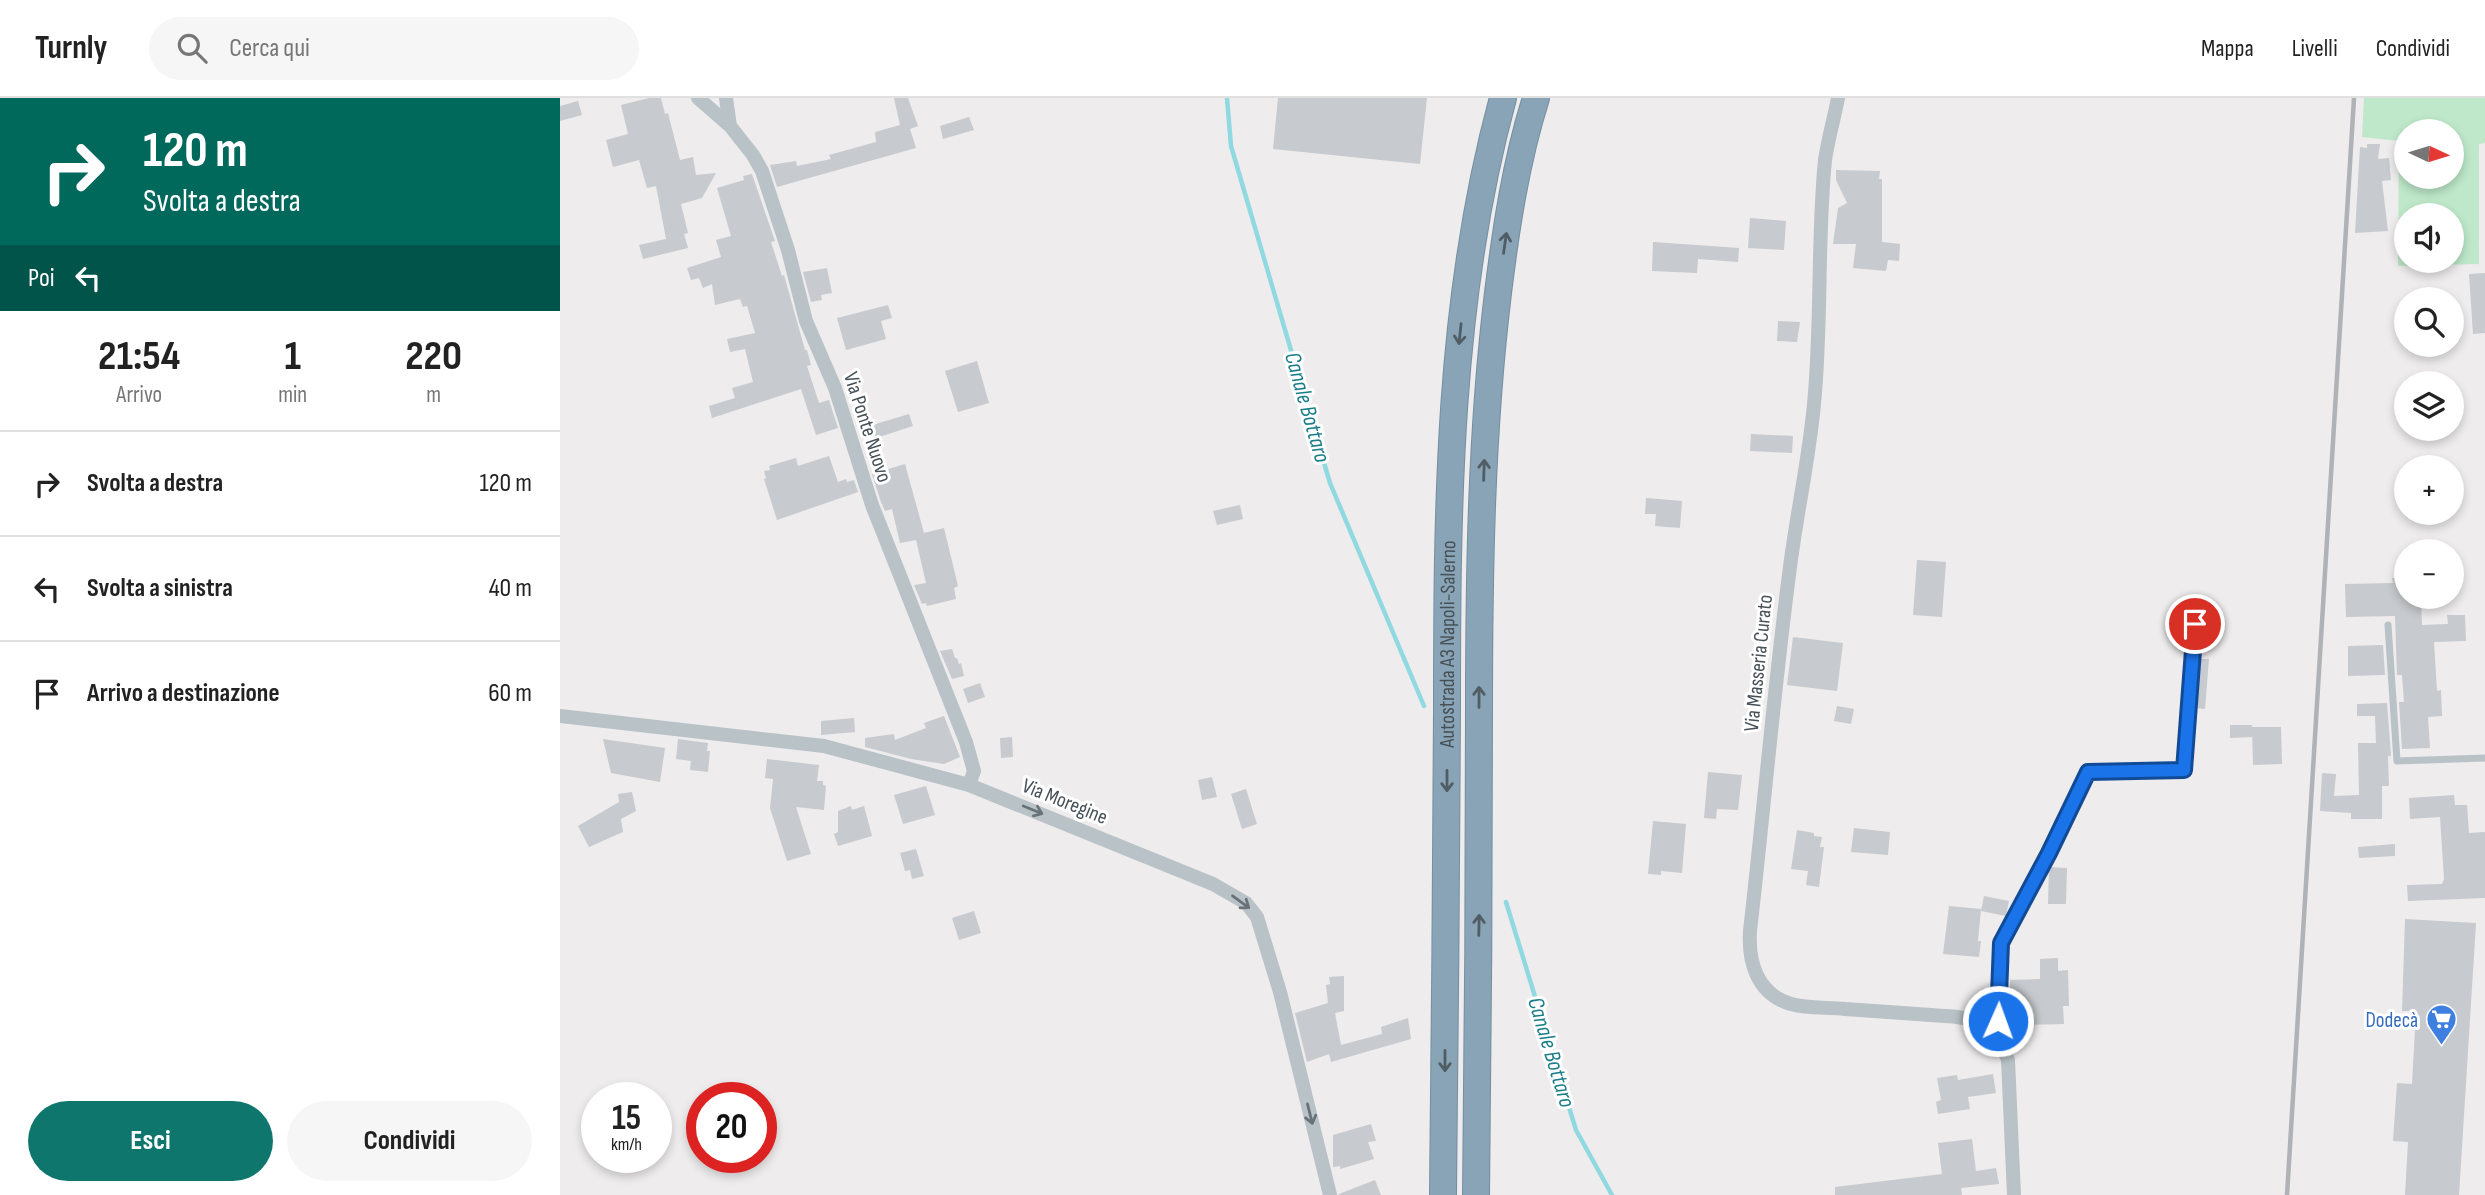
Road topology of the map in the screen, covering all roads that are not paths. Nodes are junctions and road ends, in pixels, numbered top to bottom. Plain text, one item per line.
1 (698, 98) edge
2 (726, 98) edge
3 (1489, 98) edge
4 (1503, 98) edge
5 (1536, 98) edge
6 (1838, 98) edge
7 (730, 126) junction
8 (1476, 212) junction
9 (2197, 600) dead end
10 (2388, 625) dead end
11 (560, 716) edge
12 (2485, 758) edge
13 (970, 785) junction
14 (1997, 1037) junction
15 (1330, 1195) edge
16 (1443, 1195) edge
17 (1476, 1195) edge
18 (2014, 1195) edge

1 - 7 street, Via Ponte Nuovo
2 - 7 street
3 - 8 highway
4 - 8 highway, Autostrada A3 Napoli-Salerno
17 -> 5 highway, Autostrada A3 Napoli-Salerno
6 - 14 street, Via Masseria Curato
7 - 13 street, Via Ponte Nuovo
8 -> 16 highway, Autostrada A3 Napoli-Salerno
9 - 14 lane
10 - 12 lane
11 - 13 street, Via Moregine
13 -> 15 street, Via Moregine
14 - 18 street

